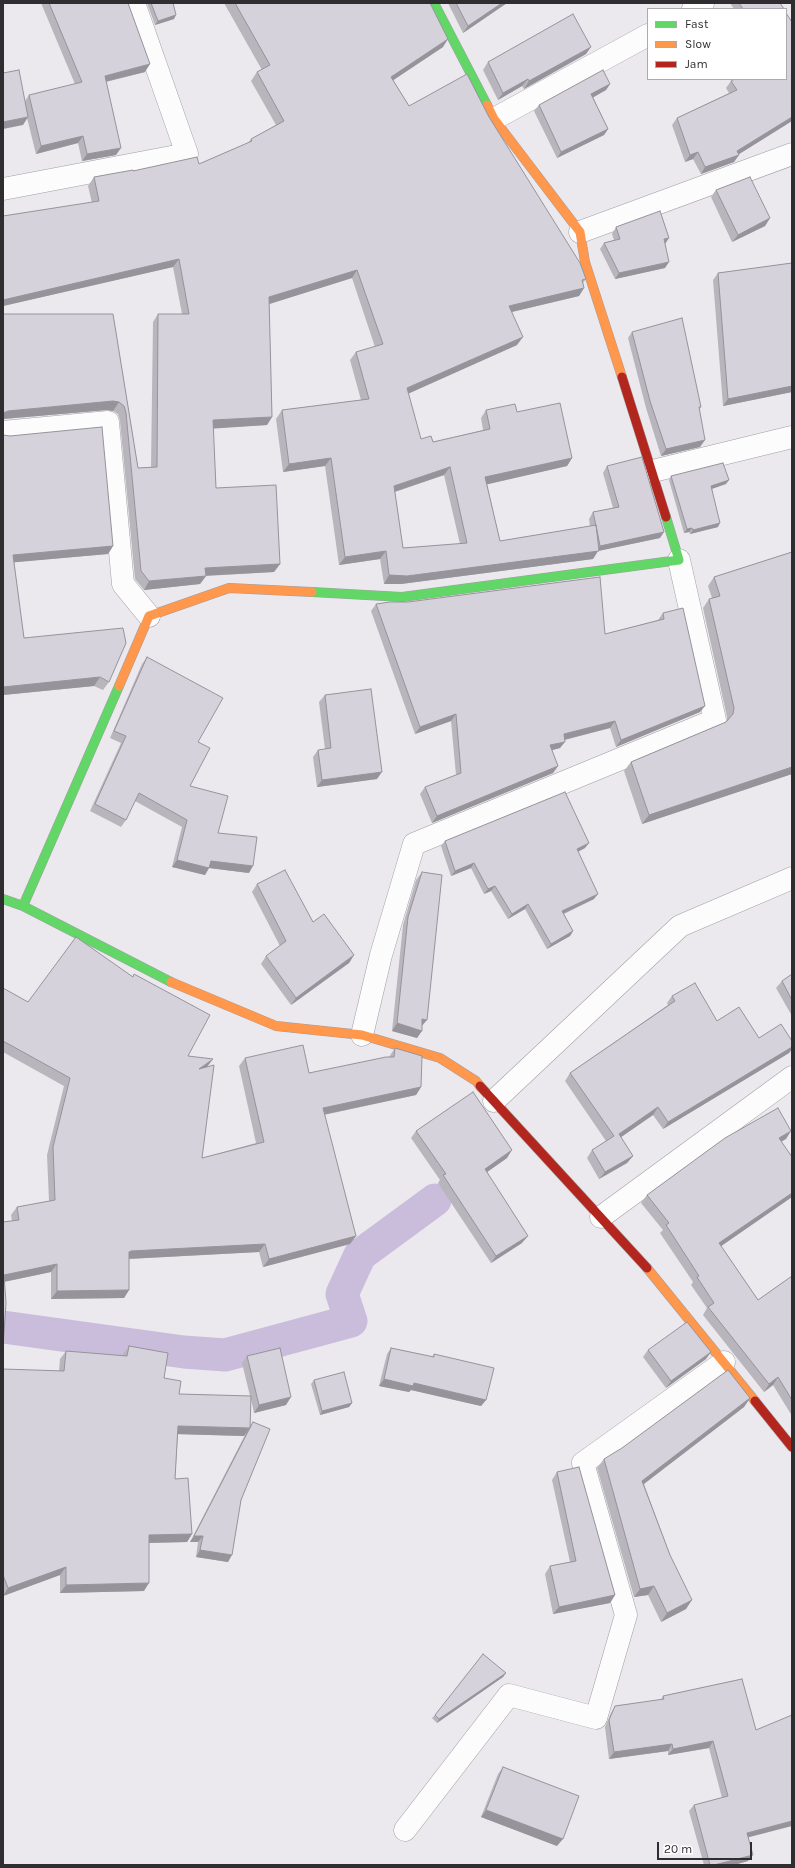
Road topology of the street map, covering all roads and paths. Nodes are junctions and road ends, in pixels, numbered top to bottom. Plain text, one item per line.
1 (134, 3) edge
2 (434, 3) edge
3 (647, 36) edge
4 (494, 119) junction
5 (792, 154) edge
6 (3, 189) edge
7 (580, 232) junction
8 (3, 432) edge
9 (792, 437) edge
10 (653, 471) junction
11 (678, 560) junction
12 (149, 616) junction
13 (792, 878) edge
14 (3, 899) edge
15 (23, 906) junction
16 (362, 1035) junction
17 (792, 1077) edge
18 (494, 1101) junction
19 (601, 1217) junction
20 (724, 1362) junction
21 (792, 1447) edge
22 (405, 1830) dead end

1 - 6 street
2 - 4 street
3 - 4 street
4 - 7 street
5 - 7 street
7 - 10 street
8 - 12 street
9 - 10 street
10 - 11 street
11 - 12 street
11 - 16 street
12 - 15 street
13 - 18 street
14 - 15 street
15 - 16 street
16 - 18 street
17 - 19 street
18 - 19 street
19 - 20 street
20 - 21 street
20 - 22 street

